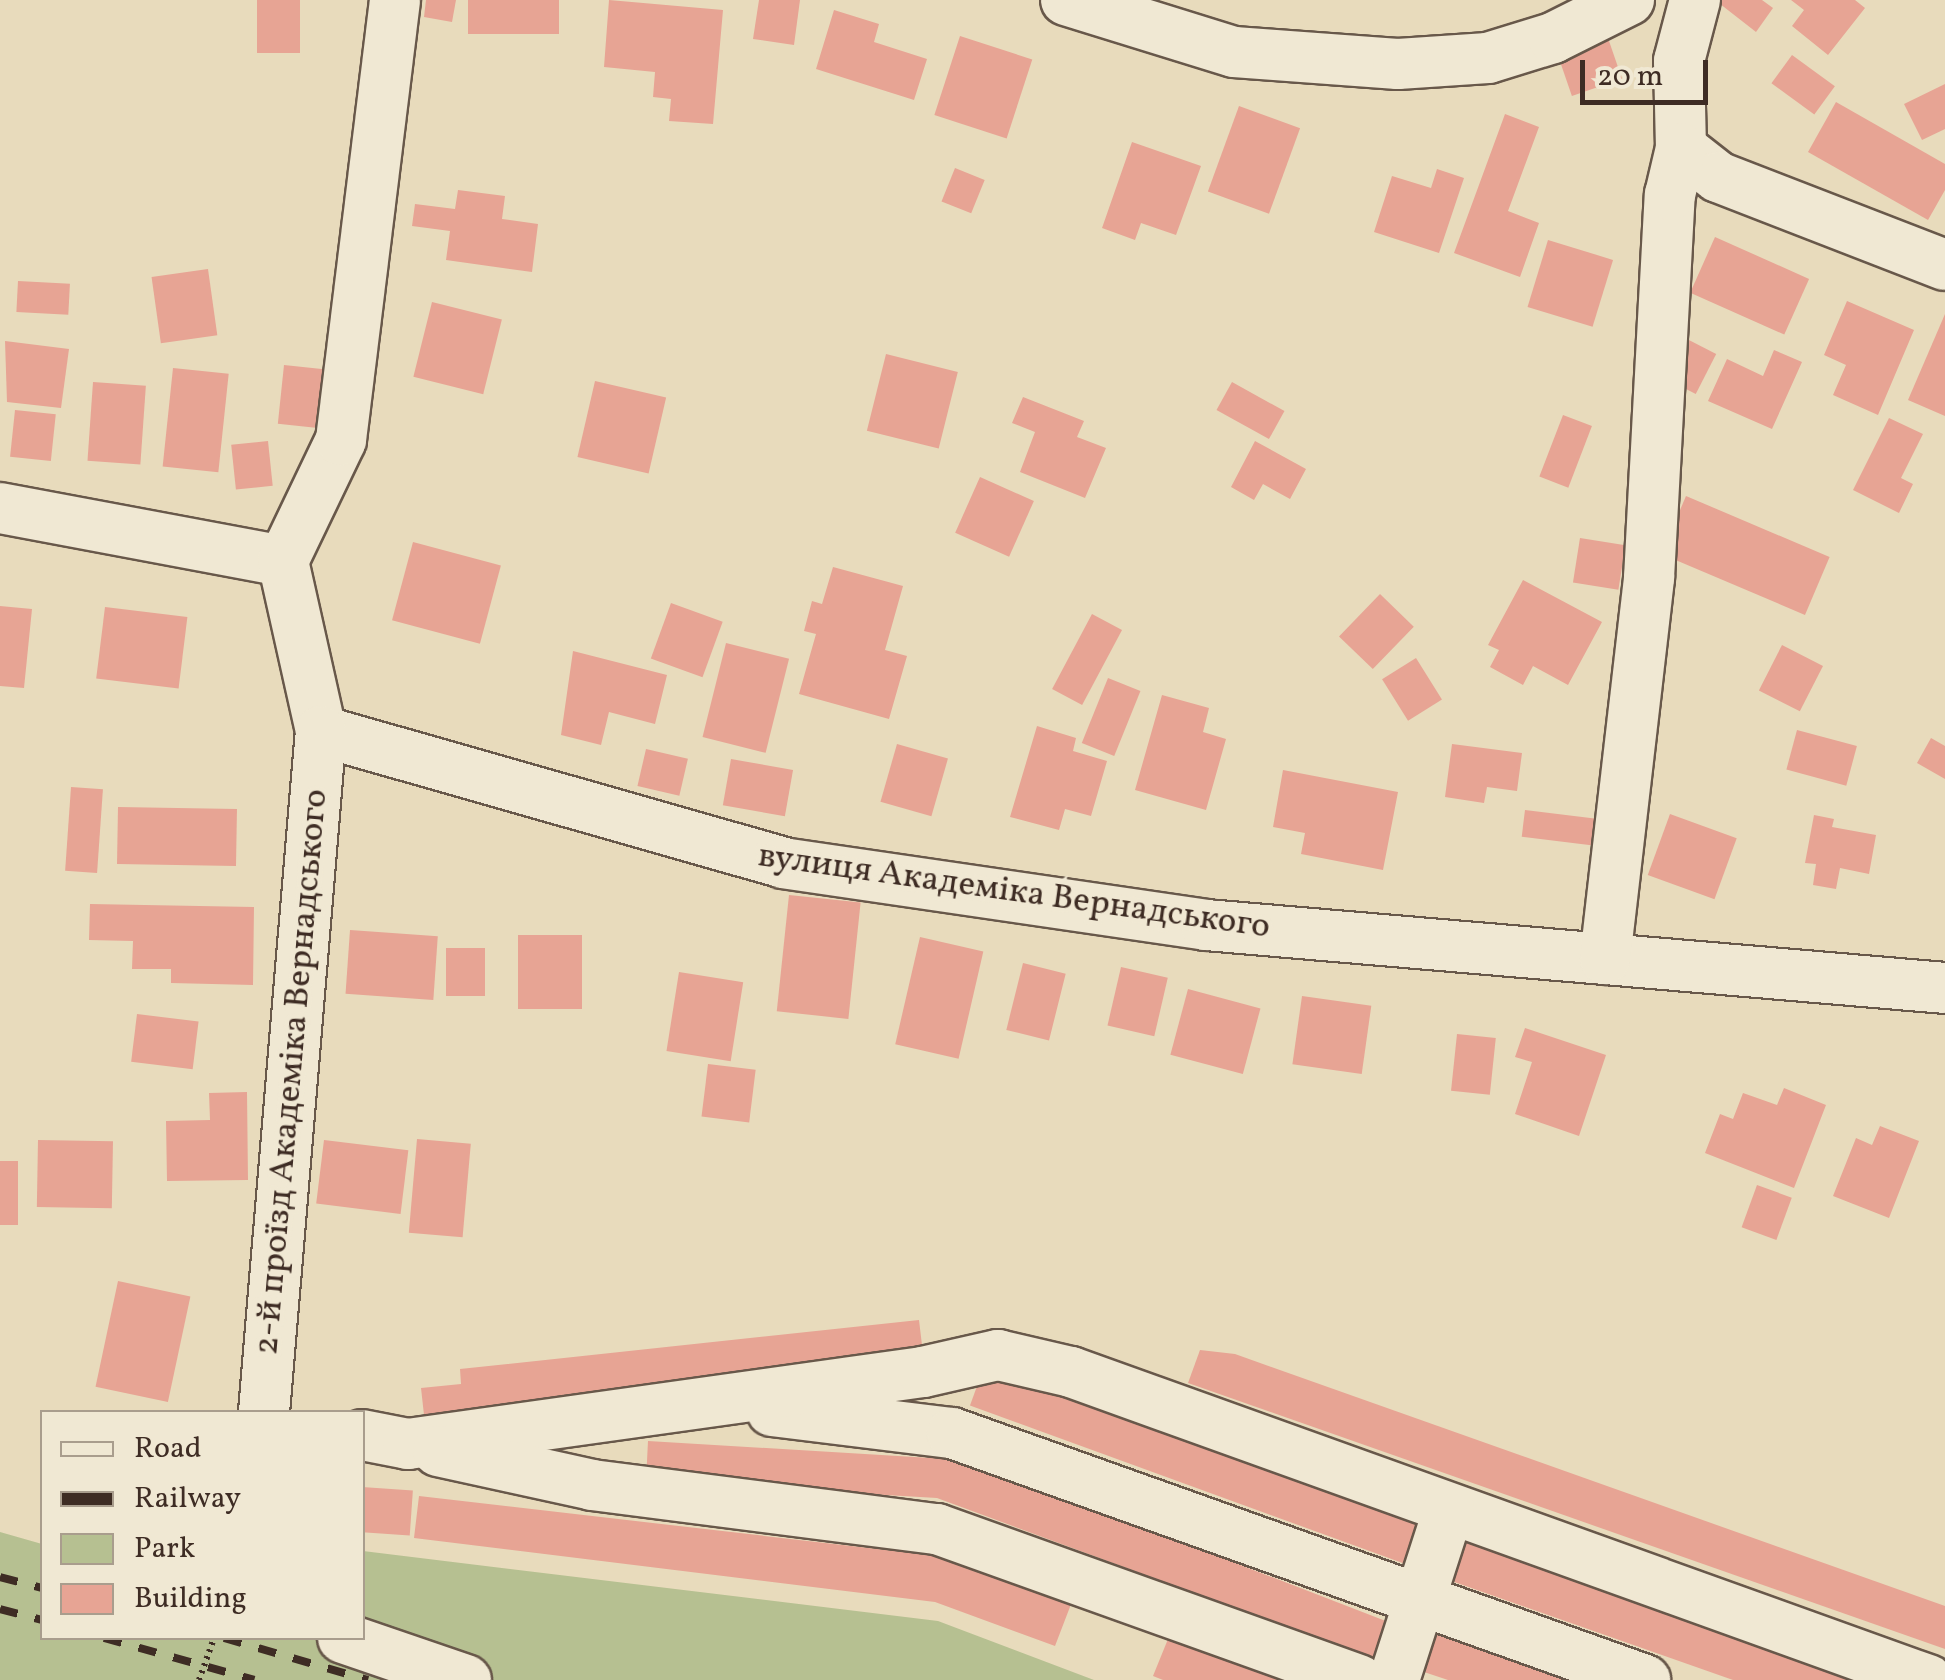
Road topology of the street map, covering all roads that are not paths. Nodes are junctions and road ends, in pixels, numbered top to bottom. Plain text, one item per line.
1 (395, 0) edge
2 (1066, 0) edge
3 (1629, 0) edge
4 (1695, 0) edge
5 (1681, 148) junction
6 (1945, 265) edge
7 (0, 508) edge
8 (283, 561) junction
9 (320, 731) junction
10 (1605, 958) junction
11 (1945, 988) edge
12 (707, 1402) junction
13 (264, 1410) edge
14 (386, 1440) edge
15 (1449, 1509) junction
16 (1420, 1600) junction
17 (349, 1640) edge
18 (466, 1680) edge
19 (1359, 1680) edge
20 (1394, 1680) edge
21 (1645, 1680) edge
22 (1928, 1680) edge

1 - 8 street
2 - 3 street
4 - 5 street
5 - 6 street
5 - 10 street
7 - 8 street
8 - 9 street
9 - 10 street, вулиця Академіка Вернадського
9 - 13 street, 2-й проїзд Академіка Вернадського
10 - 11 street, вулиця Академіка Вернадського
12 - 14 street
12 - 15 street
12 - 16 street
14 - 19 street
15 - 16 street
15 - 22 street
16 - 20 street
16 - 21 street
17 - 18 street

